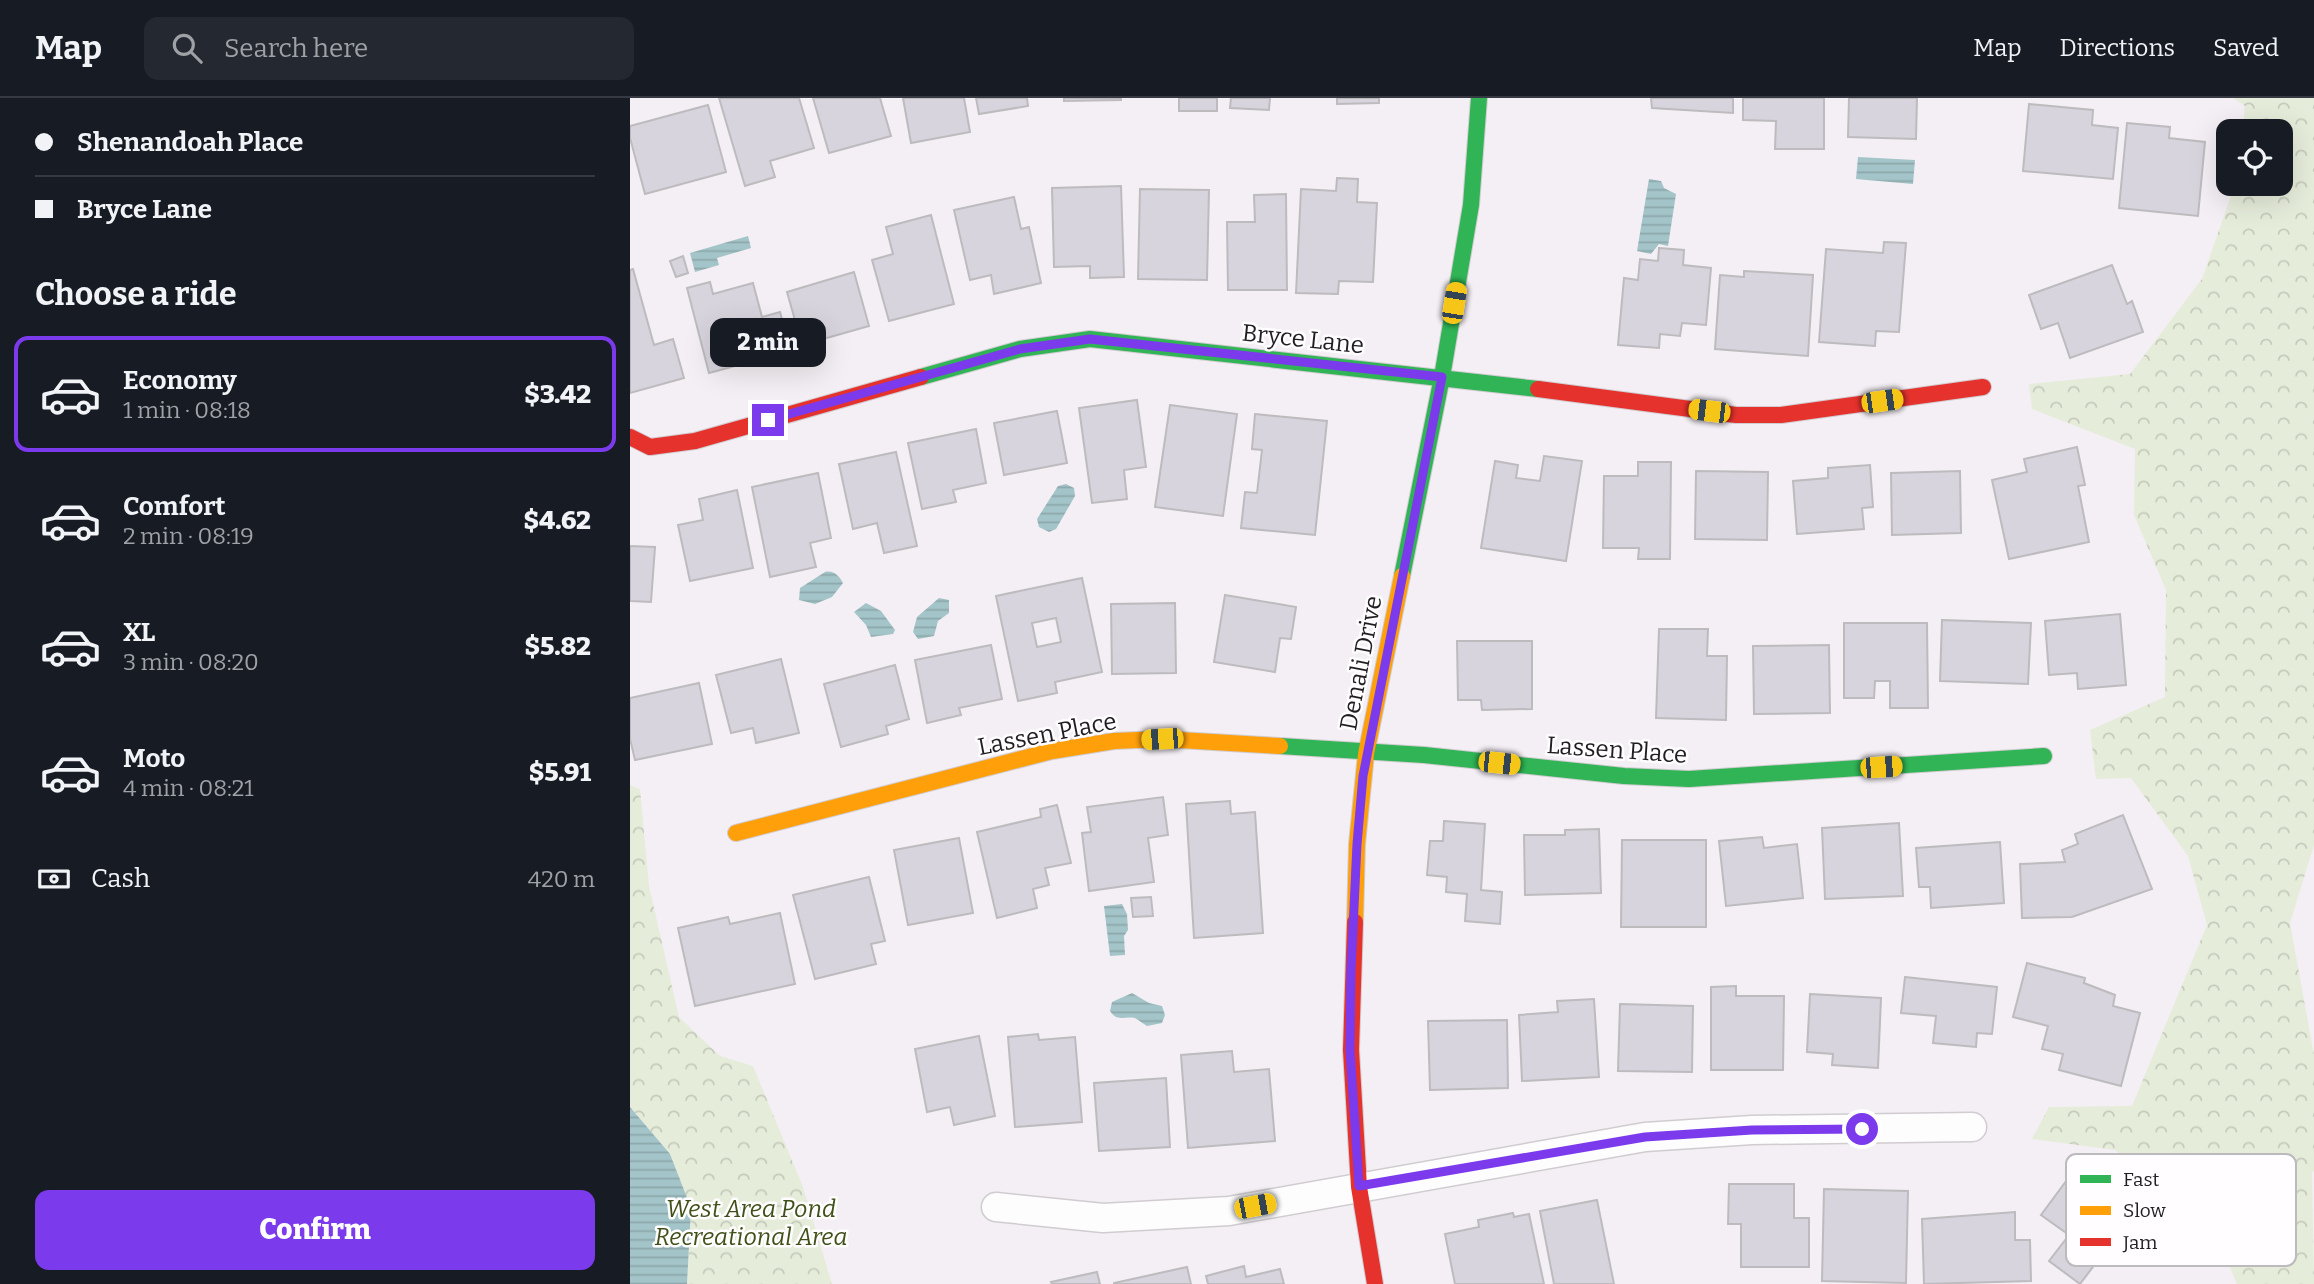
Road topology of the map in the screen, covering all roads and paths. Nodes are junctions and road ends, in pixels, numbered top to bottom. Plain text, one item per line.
1 (1479, 98) edge
2 (1442, 377) junction
3 (1983, 387) dead end
4 (630, 437) edge
5 (1366, 754) junction
6 (2044, 756) dead end
7 (736, 833) dead end
8 (1972, 1128) dead end
9 (1359, 1186) junction
10 (996, 1207) dead end
11 (1375, 1284) edge

1 - 2 street, Denali Drive
2 - 3 street, Bryce Lane
2 - 4 street, Bryce Lane
2 - 5 street, Denali Drive
5 - 6 street, Lassen Place
5 - 7 street, Lassen Place
5 - 9 street, Denali Drive
8 - 9 street
9 - 10 street
9 - 11 street, Denali Drive

